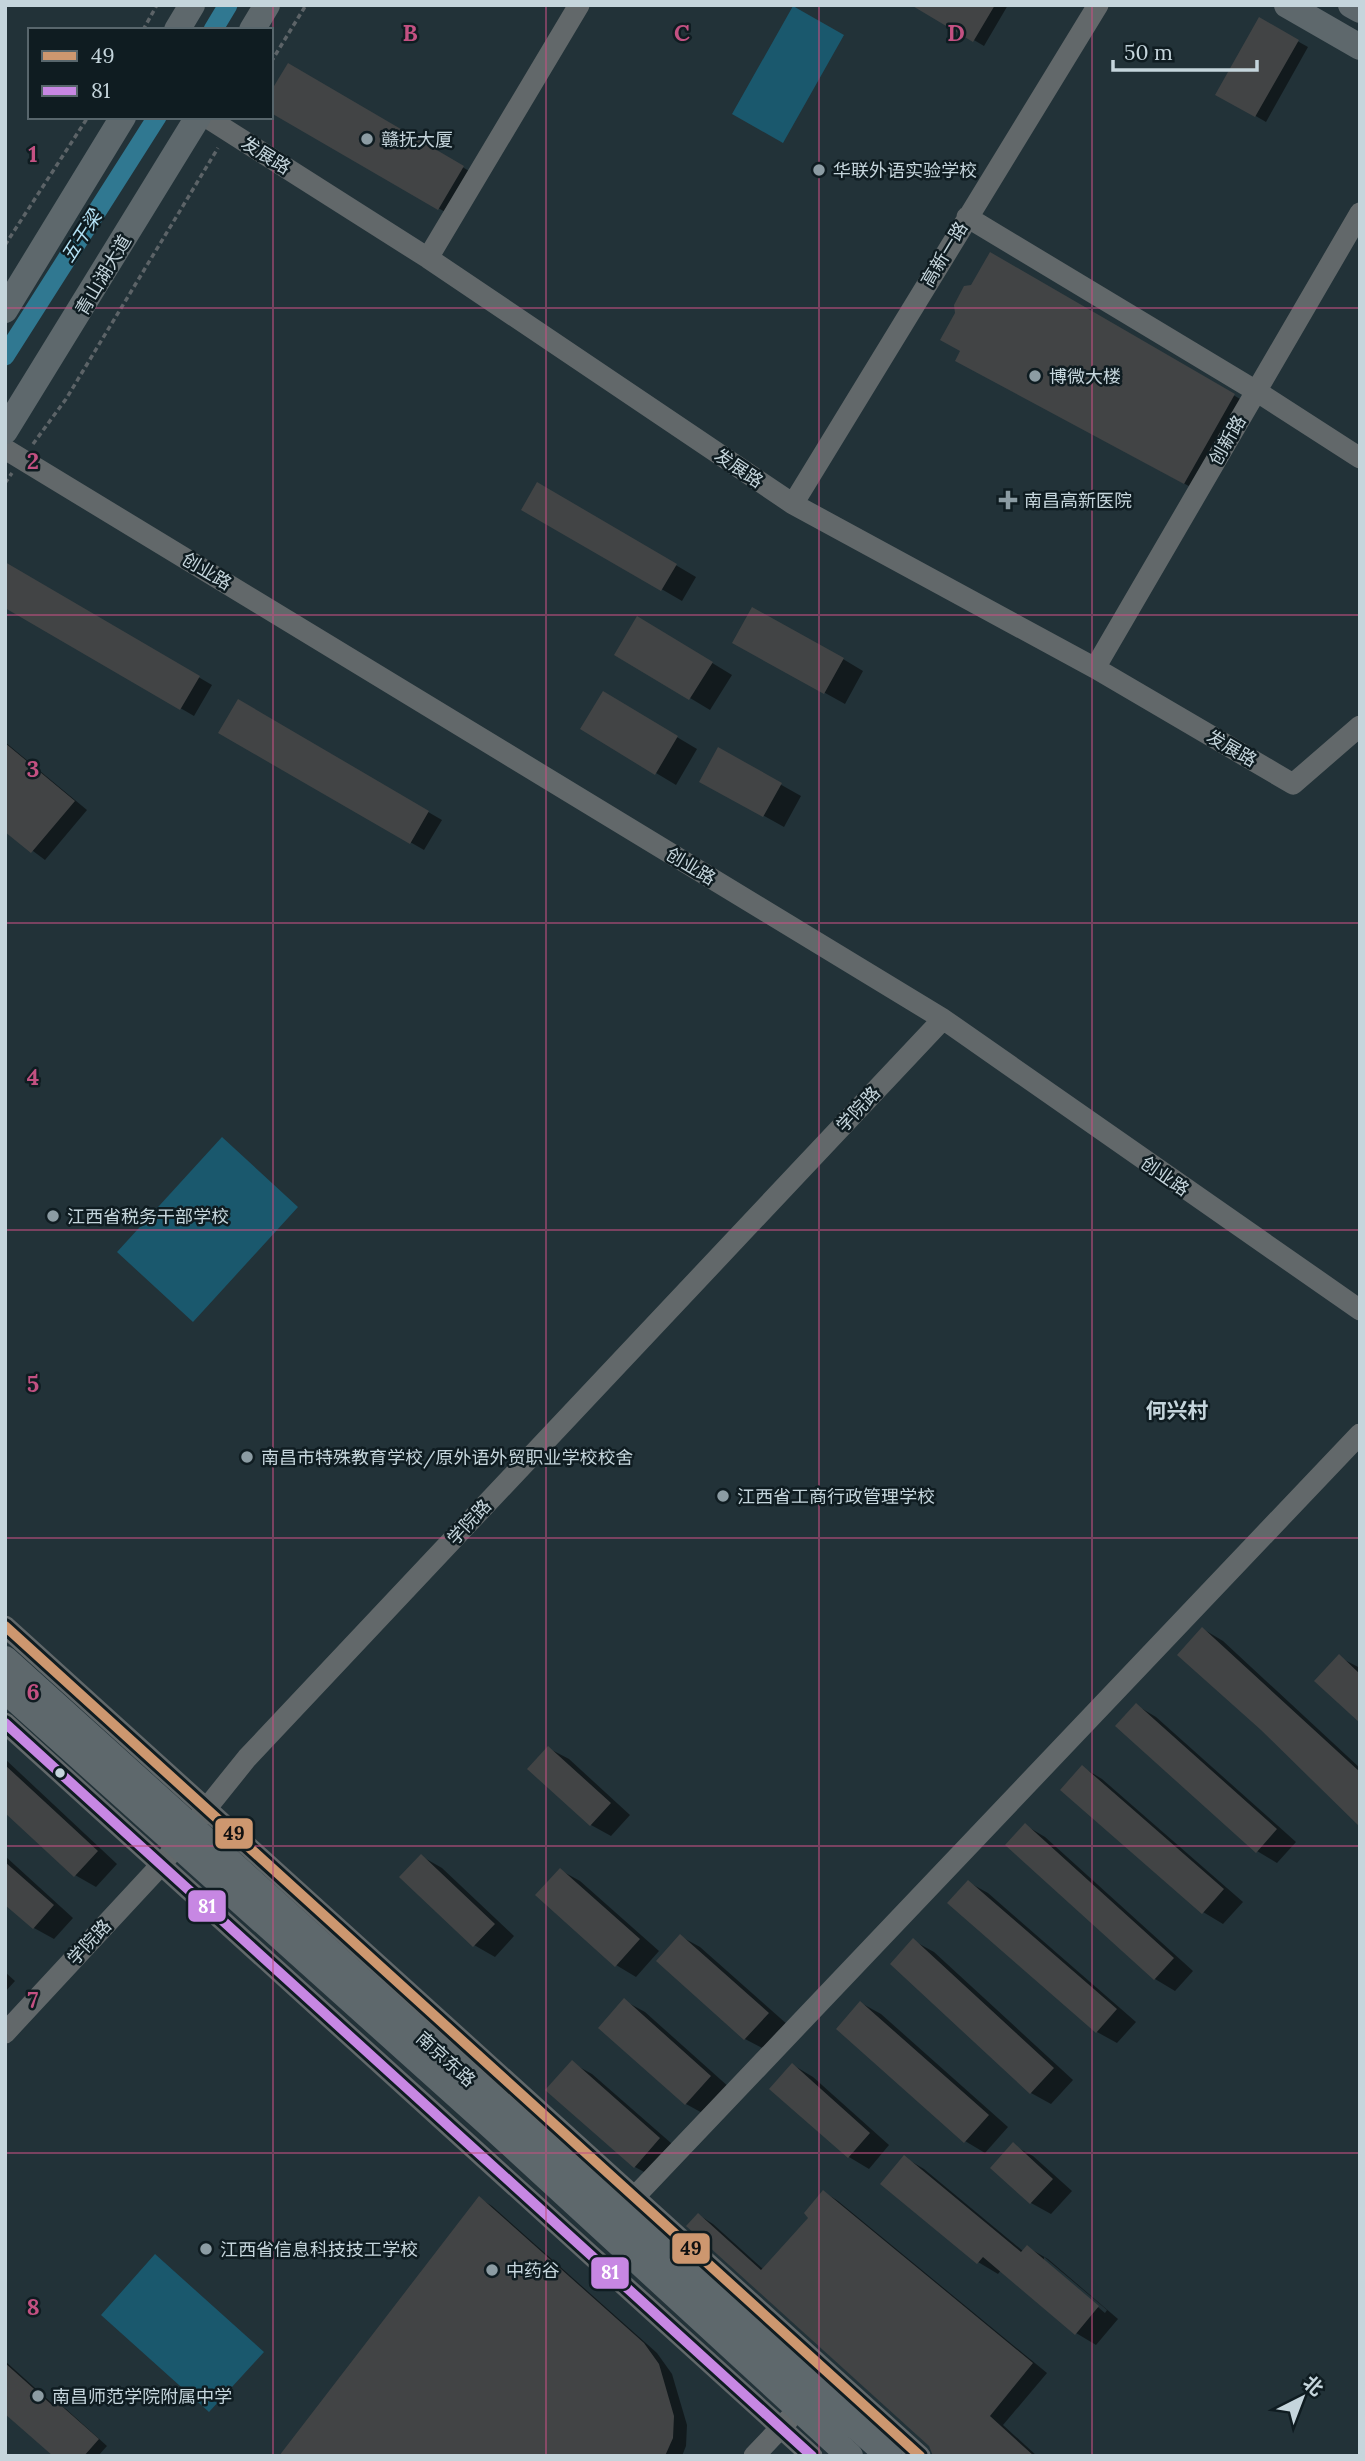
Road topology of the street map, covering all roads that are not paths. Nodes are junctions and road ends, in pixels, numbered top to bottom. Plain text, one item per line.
1 (192, 5) edge
2 (267, 5) edge
3 (579, 5) edge
4 (1098, 5) edge
5 (1287, 5) edge
6 (1351, 5) edge
7 (1360, 10) edge
8 (178, 28) edge
9 (253, 28) edge
10 (1360, 47) edge
11 (122, 119) edge
12 (197, 119) edge
13 (209, 119) edge
14 (1360, 213) edge
15 (967, 217) junction
16 (428, 258) junction
17 (5, 310) edge
18 (1256, 391) junction
19 (5, 431) edge
20 (14, 454) edge
21 (1360, 458) edge
22 (793, 504) junction
23 (1095, 668) junction
24 (1360, 726) edge
25 (943, 1019) junction
26 (1360, 1310) edge
27 (1360, 1434) edge
28 (5, 1626) edge
29 (5, 1659) edge
30 (5, 1690) edge
31 (5, 1723) edge
32 (184, 1837) junction
33 (5, 2033) edge
34 (627, 2205) junction
35 (799, 2408) junction
36 (754, 2456) edge
37 (813, 2456) edge
38 (850, 2456) edge
39 (889, 2456) edge
40 (920, 2456) edge

1 - 8 main road
2 - 9 main road
3 - 16 street
4 - 15 street, 高新一路
5 - 10 main road
6 - 7 main road
11 - 17 main road
12 - 19 main road, 青山湖大道
13 - 16 street, 发展路
14 - 18 street, 创新路
15 - 18 street
15 - 22 street, 高新一路
16 - 22 street, 发展路
18 - 21 street
18 - 23 street, 创新路
20 - 25 street, 创业路
22 - 23 street, 发展路
23 - 24 street, 发展路
25 - 26 street, 创业路
25 - 32 street, 学院路
27 - 34 street
28 - 32 street
29 - 32 main road, 南京东路
30 - 32 main road, 南京东路
31 - 32 street
32 - 33 street, 学院路
32 - 34 main road, 南京东路
32 - 35 main road, 南京东路
34 - 35 main road, 南京东路
34 - 40 street
35 - 36 street
35 - 37 street
35 - 38 main road, 南京东路
35 - 39 main road, 南京东路

